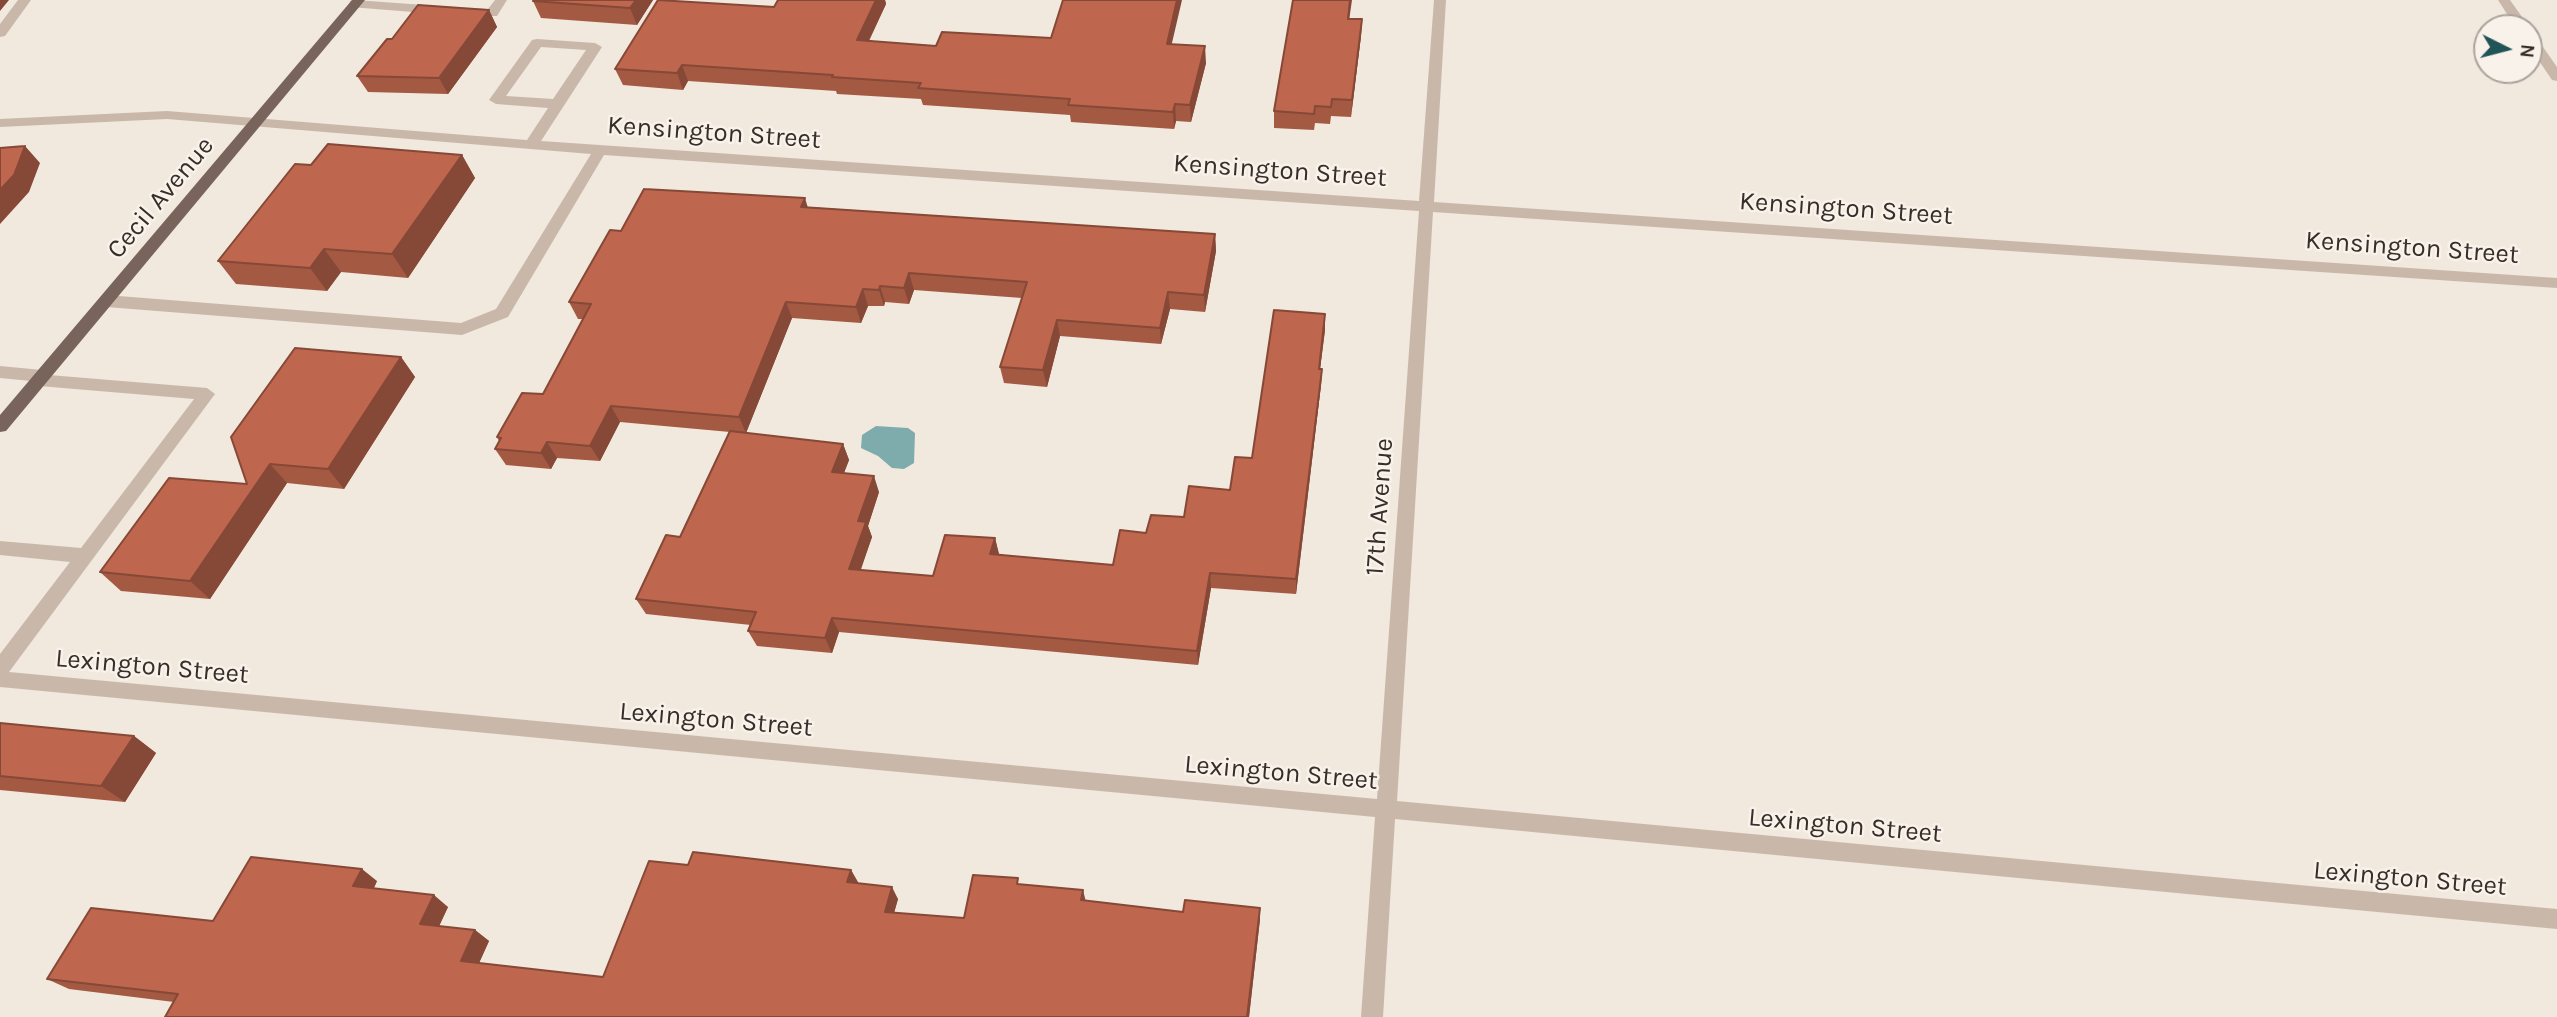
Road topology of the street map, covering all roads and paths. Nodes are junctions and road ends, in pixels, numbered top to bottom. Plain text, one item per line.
1 (25, 0) edge
2 (501, 0) edge
3 (1440, 0) edge
4 (357, 2) edge
5 (0, 33) edge
6 (2543, 57) edge
7 (2557, 77) edge
8 (557, 104) junction
9 (0, 123) edge
10 (257, 123) junction
11 (531, 145) junction
12 (600, 150) junction
13 (1426, 205) junction
14 (2557, 283) edge
15 (106, 301) junction
16 (0, 372) edge
17 (41, 378) junction
18 (0, 426) edge
19 (0, 548) edge
20 (85, 556) junction
21 (0, 669) edge
22 (0, 679) edge
23 (1386, 809) junction
24 (2557, 919) edge
25 (1372, 1017) edge

1 - 5 street
2 - 4 street
3 - 13 street, 17th Avenue
4 - 10 main road, Cecil Avenue
6 - 7 street
8 - 8 street
8 - 11 street
9 - 10 street, Kensington Street
10 - 11 street, Kensington Street
10 - 15 main road, Cecil Avenue
11 - 12 street, Kensington Street
12 - 13 street, Kensington Street
12 - 15 street
13 - 14 street, Kensington Street
13 - 23 street, 17th Avenue
15 - 17 main road, Cecil Avenue
16 - 17 street
17 - 18 main road, Cecil Avenue
17 - 20 street
19 - 20 street
20 - 21 street
22 - 23 street, Lexington Street
23 - 24 street, Lexington Street
23 - 25 street, 17th Avenue

